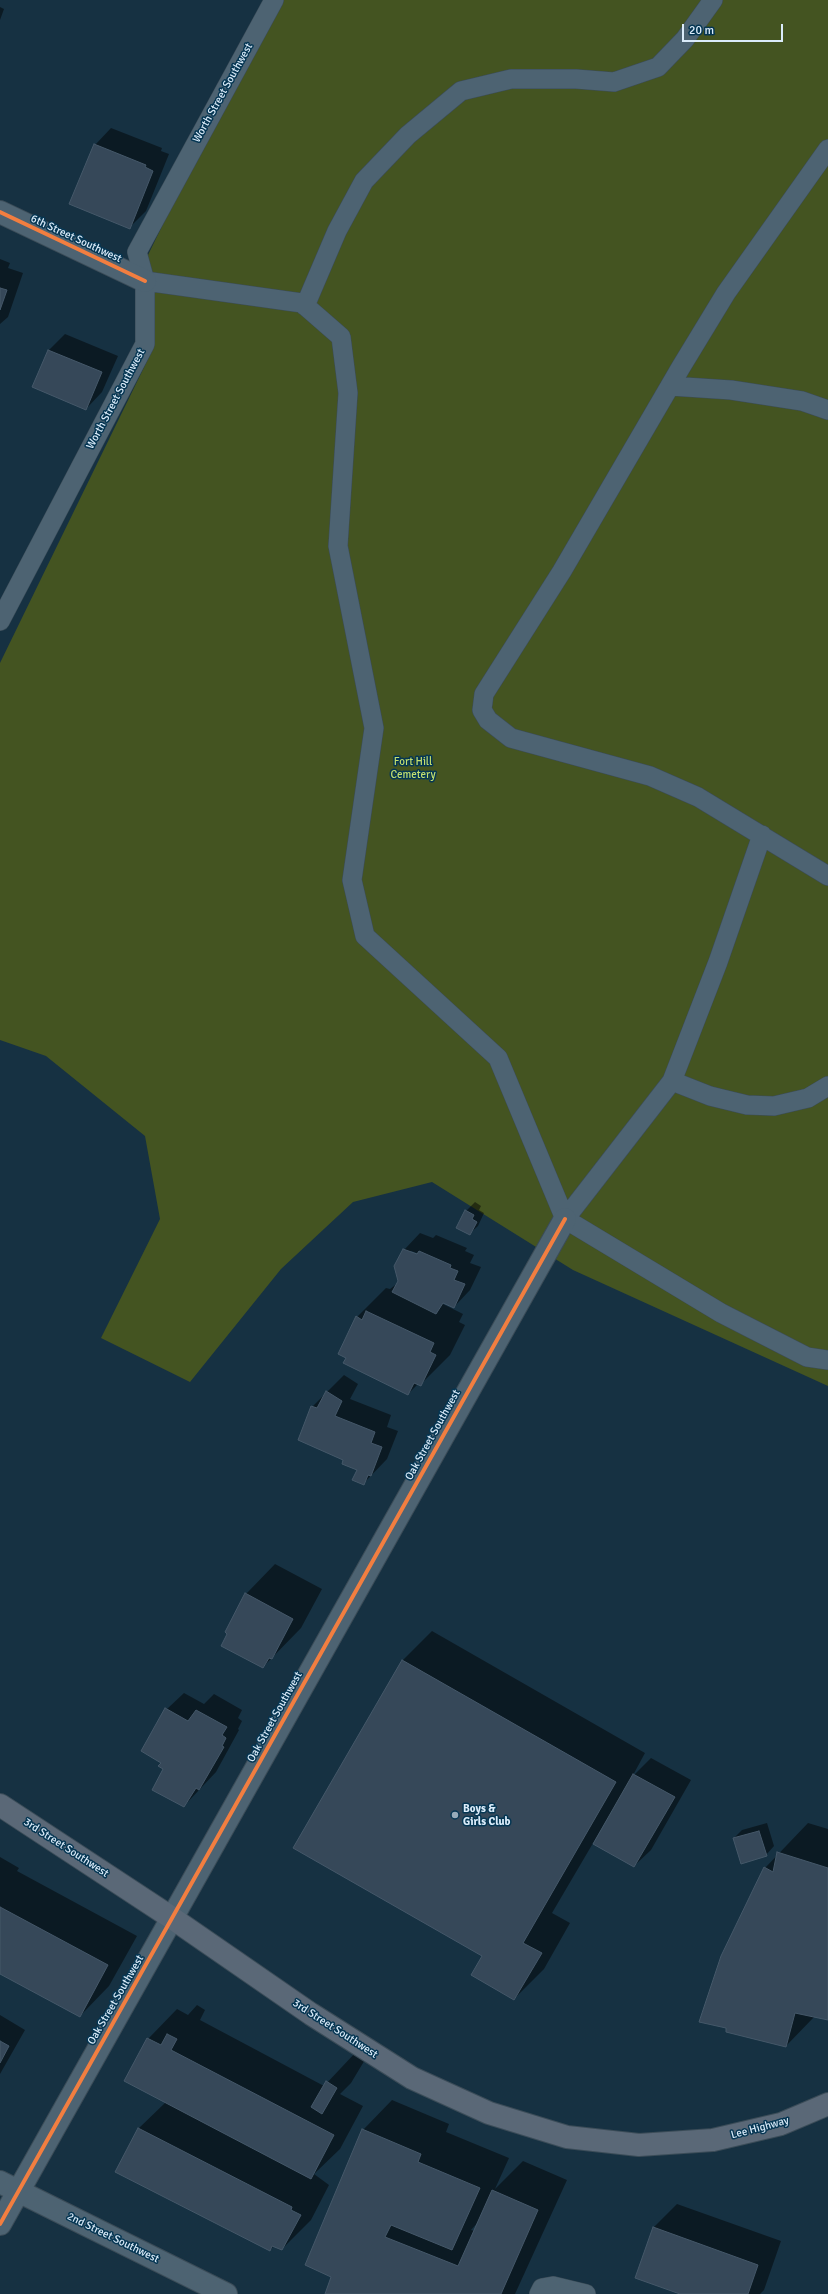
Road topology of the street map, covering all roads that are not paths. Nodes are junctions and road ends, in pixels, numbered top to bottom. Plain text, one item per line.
1 (274, 0) edge
2 (713, 0) edge
3 (828, 149) edge
4 (0, 212) edge
5 (145, 281) junction
6 (306, 306) junction
7 (670, 386) junction
8 (828, 410) edge
9 (0, 621) edge
10 (762, 835) junction
11 (828, 876) edge
12 (672, 1081) junction
13 (828, 1086) edge
14 (565, 1219) junction
15 (828, 1360) edge
16 (0, 1805) edge
17 (172, 1918) junction
18 (828, 2104) edge
19 (713, 2140) joint
20 (9, 2186) edge
21 (0, 2224) edge
22 (226, 2294) edge
23 (539, 2294) edge
24 (586, 2294) edge

1 - 5 lane, Worth Street Southwest
2 - 6 lane
3 - 7 lane
4 - 5 street, 6th Street Southwest
5 - 6 lane
5 - 9 lane, Worth Street Southwest
6 - 14 lane
7 - 8 lane
7 - 10 lane
10 - 11 lane
10 - 12 lane
12 - 13 lane
12 - 14 lane
14 - 15 lane
14 - 17 street, Oak Street Southwest
16 - 17 main road, 3rd Street Southwest
17 - 19 main road, 3rd Street Southwest
17 - 20 street, Oak Street Southwest
18 - 19 main road, Lee Highway
20 - 21 street, Oak Street Southwest
20 - 22 street, 2nd Street Southwest
23 - 24 lane

